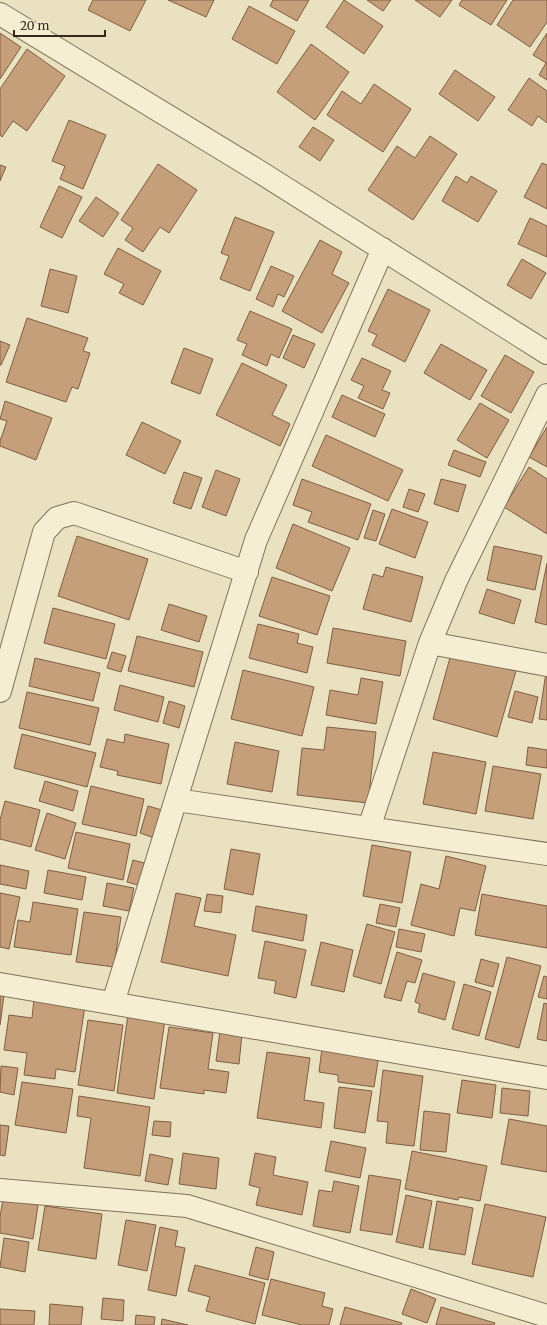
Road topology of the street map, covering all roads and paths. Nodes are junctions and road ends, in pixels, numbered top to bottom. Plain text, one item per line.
1 (0, 14) edge
2 (383, 249) junction
3 (547, 353) edge
4 (547, 395) edge
5 (246, 572) junction
6 (430, 643) junction
7 (547, 665) edge
8 (0, 691) edge
9 (176, 800) junction
10 (369, 828) junction
11 (547, 854) edge
12 (0, 984) edge
13 (113, 1003) junction
14 (547, 1078) edge
15 (0, 1190) edge
16 (547, 1316) edge

1 - 2 street
2 - 3 street
2 - 5 street
4 - 6 street
5 - 8 street
5 - 9 street
6 - 7 street
6 - 10 street
9 - 10 street
9 - 13 street
10 - 11 street
12 - 13 street
13 - 14 street
15 - 16 street

